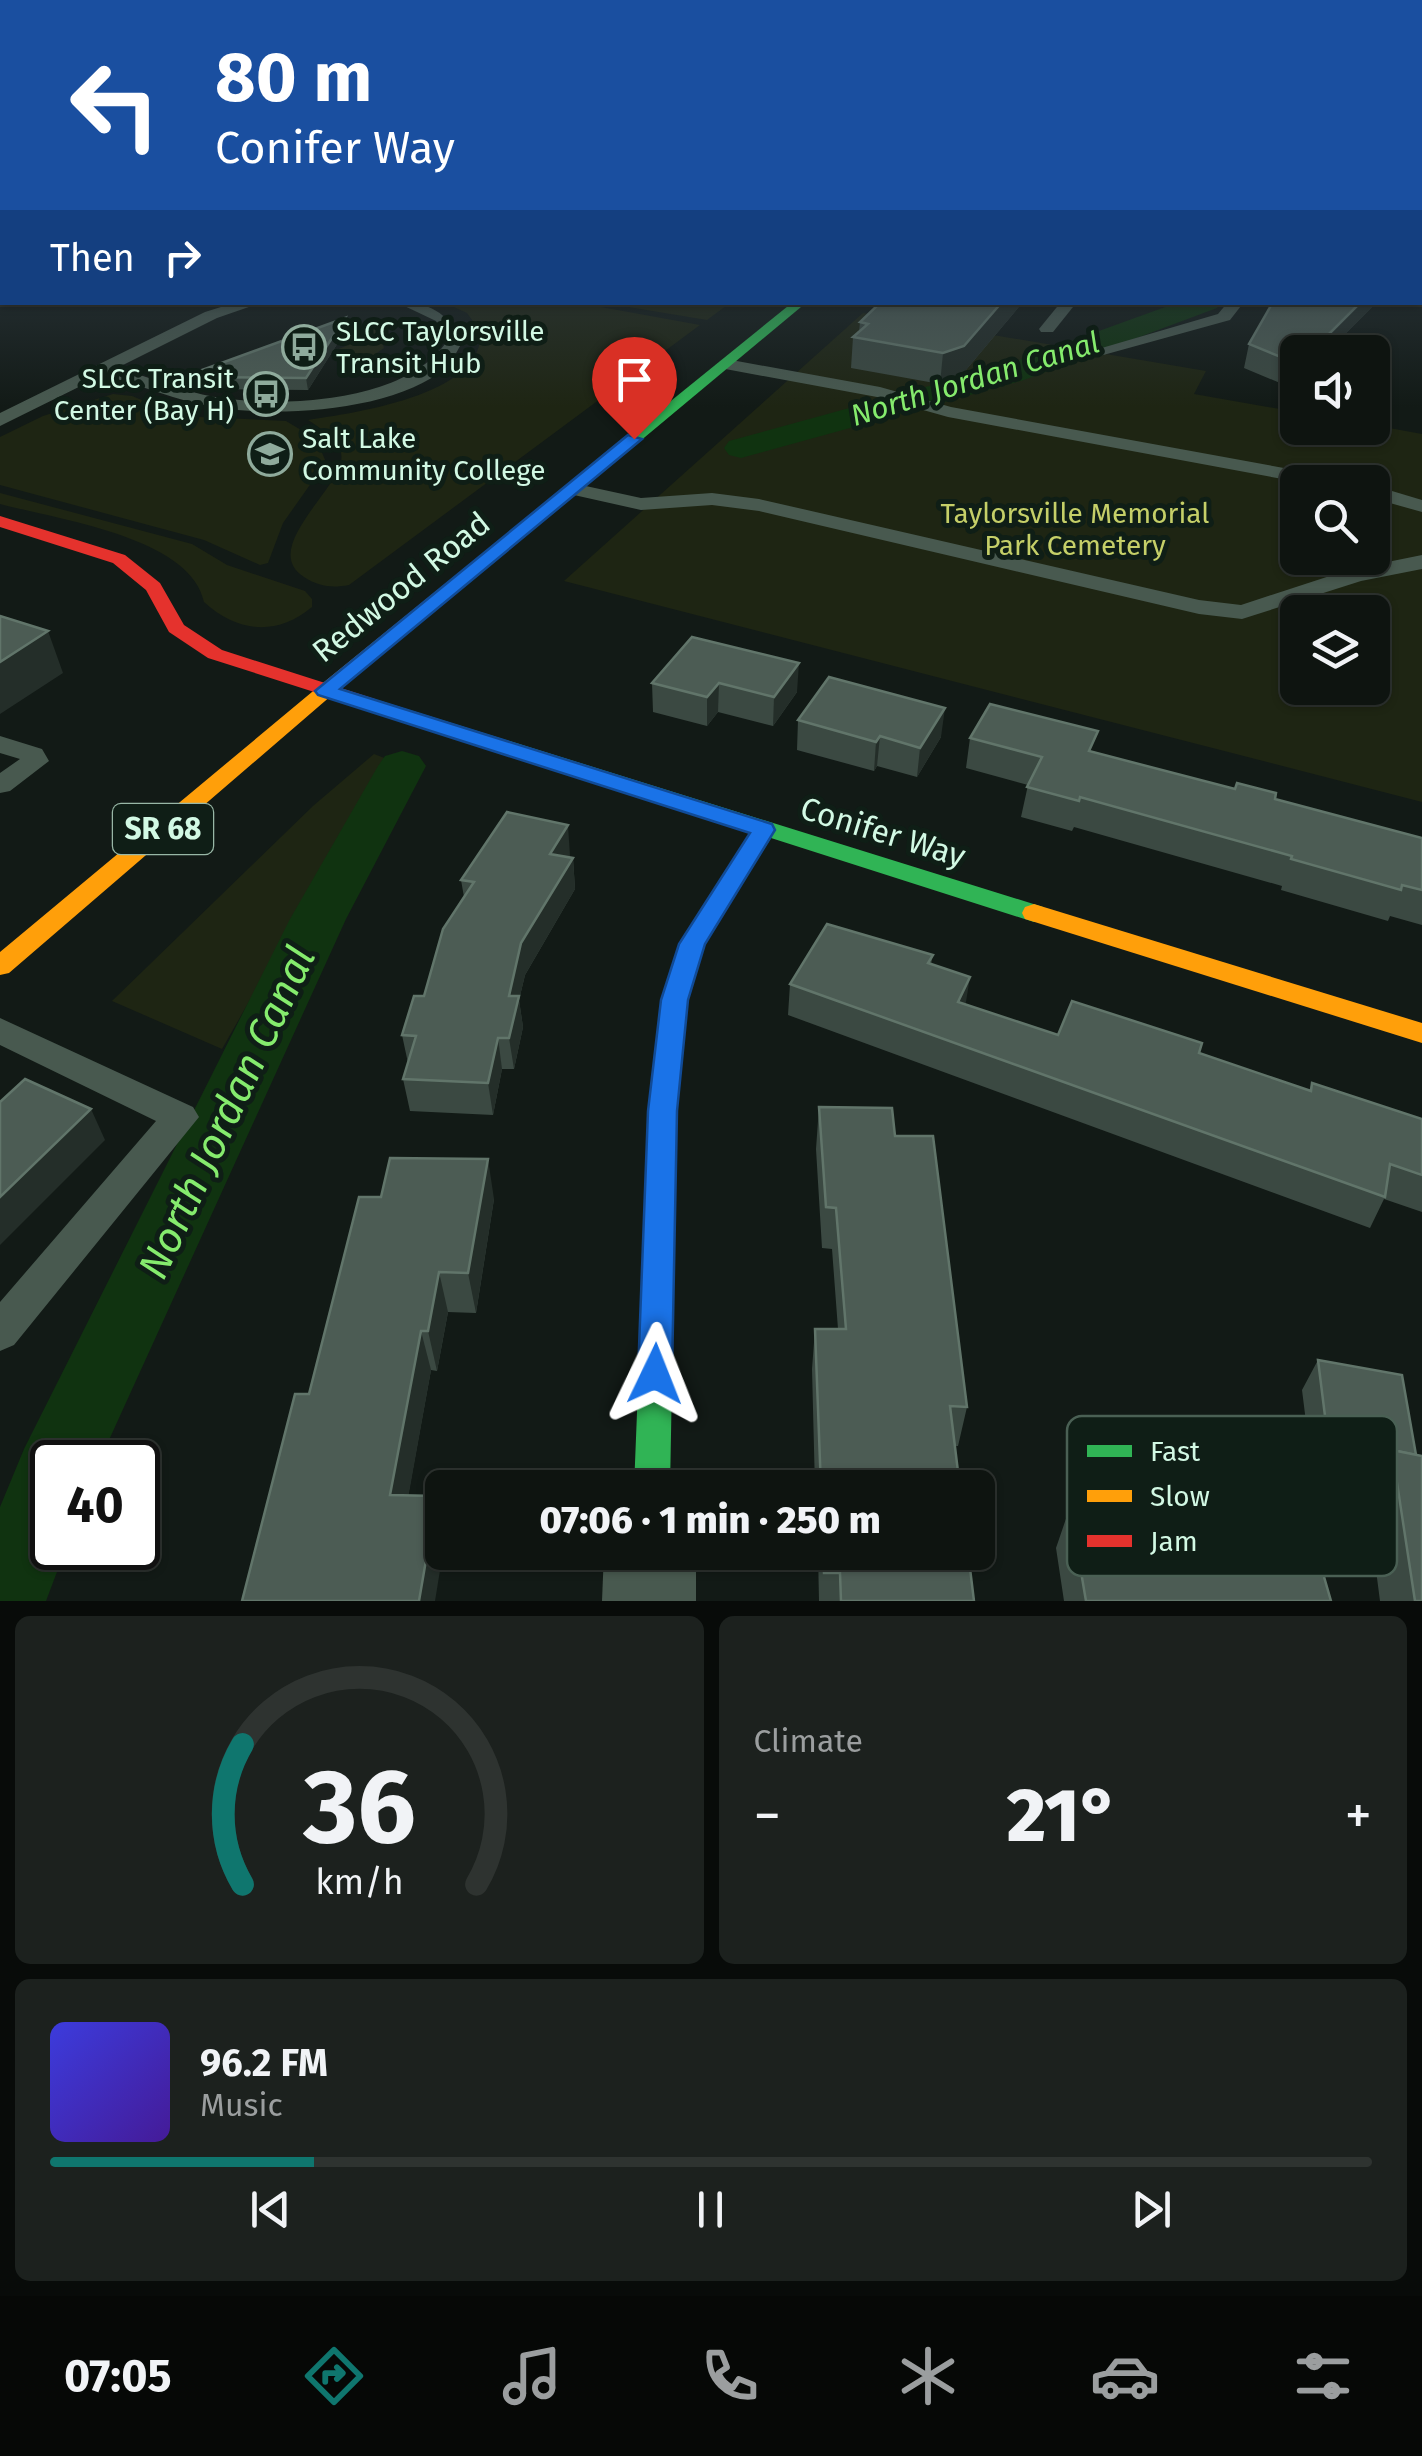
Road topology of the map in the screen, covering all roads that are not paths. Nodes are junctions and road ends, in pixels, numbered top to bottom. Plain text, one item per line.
1 (245, 305) edge
2 (410, 305) edge
3 (797, 305) edge
4 (1067, 305) edge
5 (1234, 305) edge
6 (1047, 329) dead end
7 (1096, 352) dead end
8 (726, 364) junction
9 (104, 370) junction
10 (0, 420) edge
11 (1280, 473) edge
12 (572, 489) junction
13 (1390, 496) edge
14 (1422, 506) edge
15 (0, 521) edge
16 (1422, 562) edge
17 (326, 691) junction
18 (0, 744) edge
19 (0, 786) edge
20 (764, 830) junction
21 (0, 966) edge
22 (0, 1030) edge
23 (1422, 1033) edge
24 (0, 1332) edge
25 (652, 1470) edge
26 (649, 1570) edge
27 (648, 1601) edge

1 - 9 lane
2 - 9 lane
3 - 8 street, Redwood Road / SR 68
4 - 6 lane
5 - 7 lane
8 - 11 lane
8 - 12 street, Redwood Road / SR 68
9 - 10 lane
12 - 16 lane
12 - 17 street, Redwood Road / SR 68
13 - 14 lane
15 - 17 street, Conifer Way
17 - 20 street, Conifer Way
17 - 21 street, Redwood Road / SR 68
18 - 19 lane
20 - 23 street, Conifer Way
20 - 25 street
22 - 24 lane
26 - 27 street

